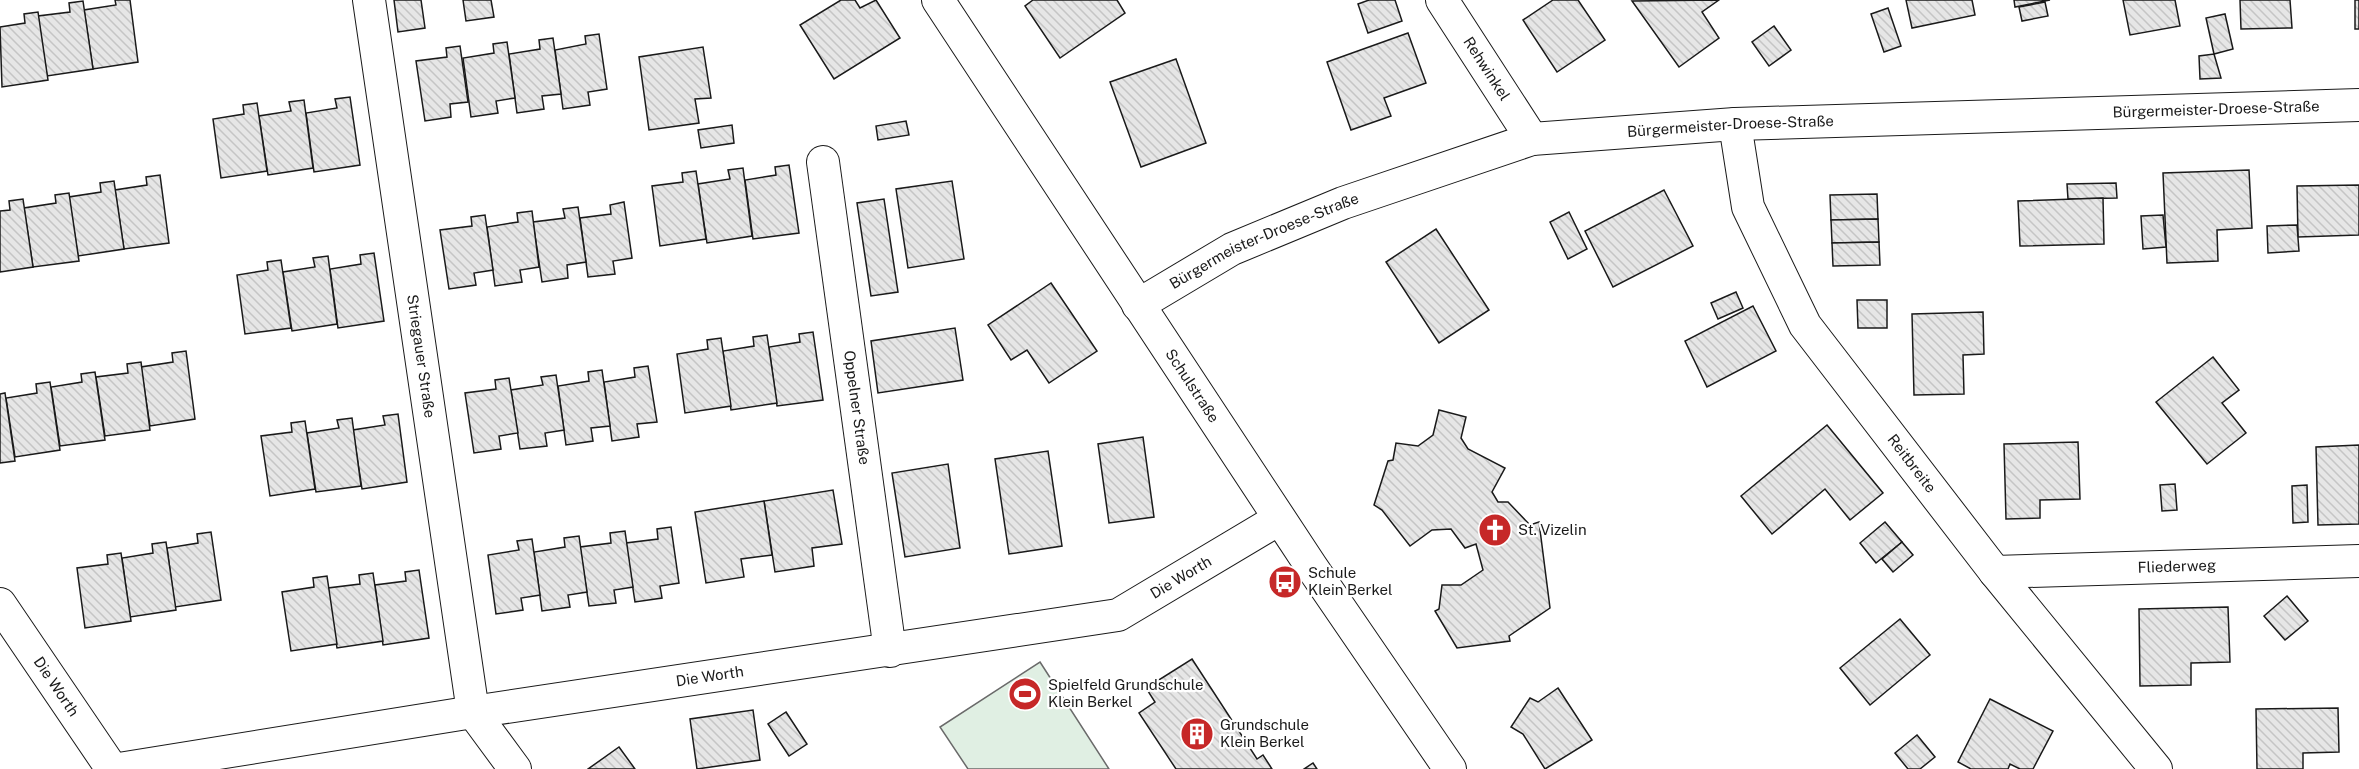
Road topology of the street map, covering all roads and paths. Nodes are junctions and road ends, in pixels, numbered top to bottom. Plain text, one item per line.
1 (369, 0) edge
2 (938, 0) edge
3 (1442, 0) edge
4 (2359, 105) edge
5 (1735, 124) junction
6 (1532, 139) junction
7 (823, 162) dead end
8 (1138, 305) junction
9 (1279, 519) junction
10 (2359, 561) edge
11 (1995, 572) junction
12 (0, 604) edge
13 (890, 651) junction
14 (473, 712) junction
15 (112, 769) edge
16 (119, 769) edge
17 (515, 769) edge
18 (1450, 769) edge
19 (2156, 769) edge

1 - 14 street, Striegauer Straße
2 - 8 street, Schulstraße
3 - 6 street, Rehwinkel
4 - 5 street, Bürgermeister-Droese-Straße
5 - 6 street, Bürgermeister-Droese-Straße
5 - 11 street, Reitbreite
6 - 8 street, Bürgermeister-Droese-Straße
7 - 13 street, Oppelner Straße
8 - 9 street, Schulstraße
9 - 13 street, Die Worth
9 - 18 street, Schulstraße
10 - 11 street, Fliederweg
11 - 19 street, Reitbreite
12 - 15 street, Die Worth
13 - 14 street, Die Worth
14 - 16 street, Die Worth
14 - 17 street

